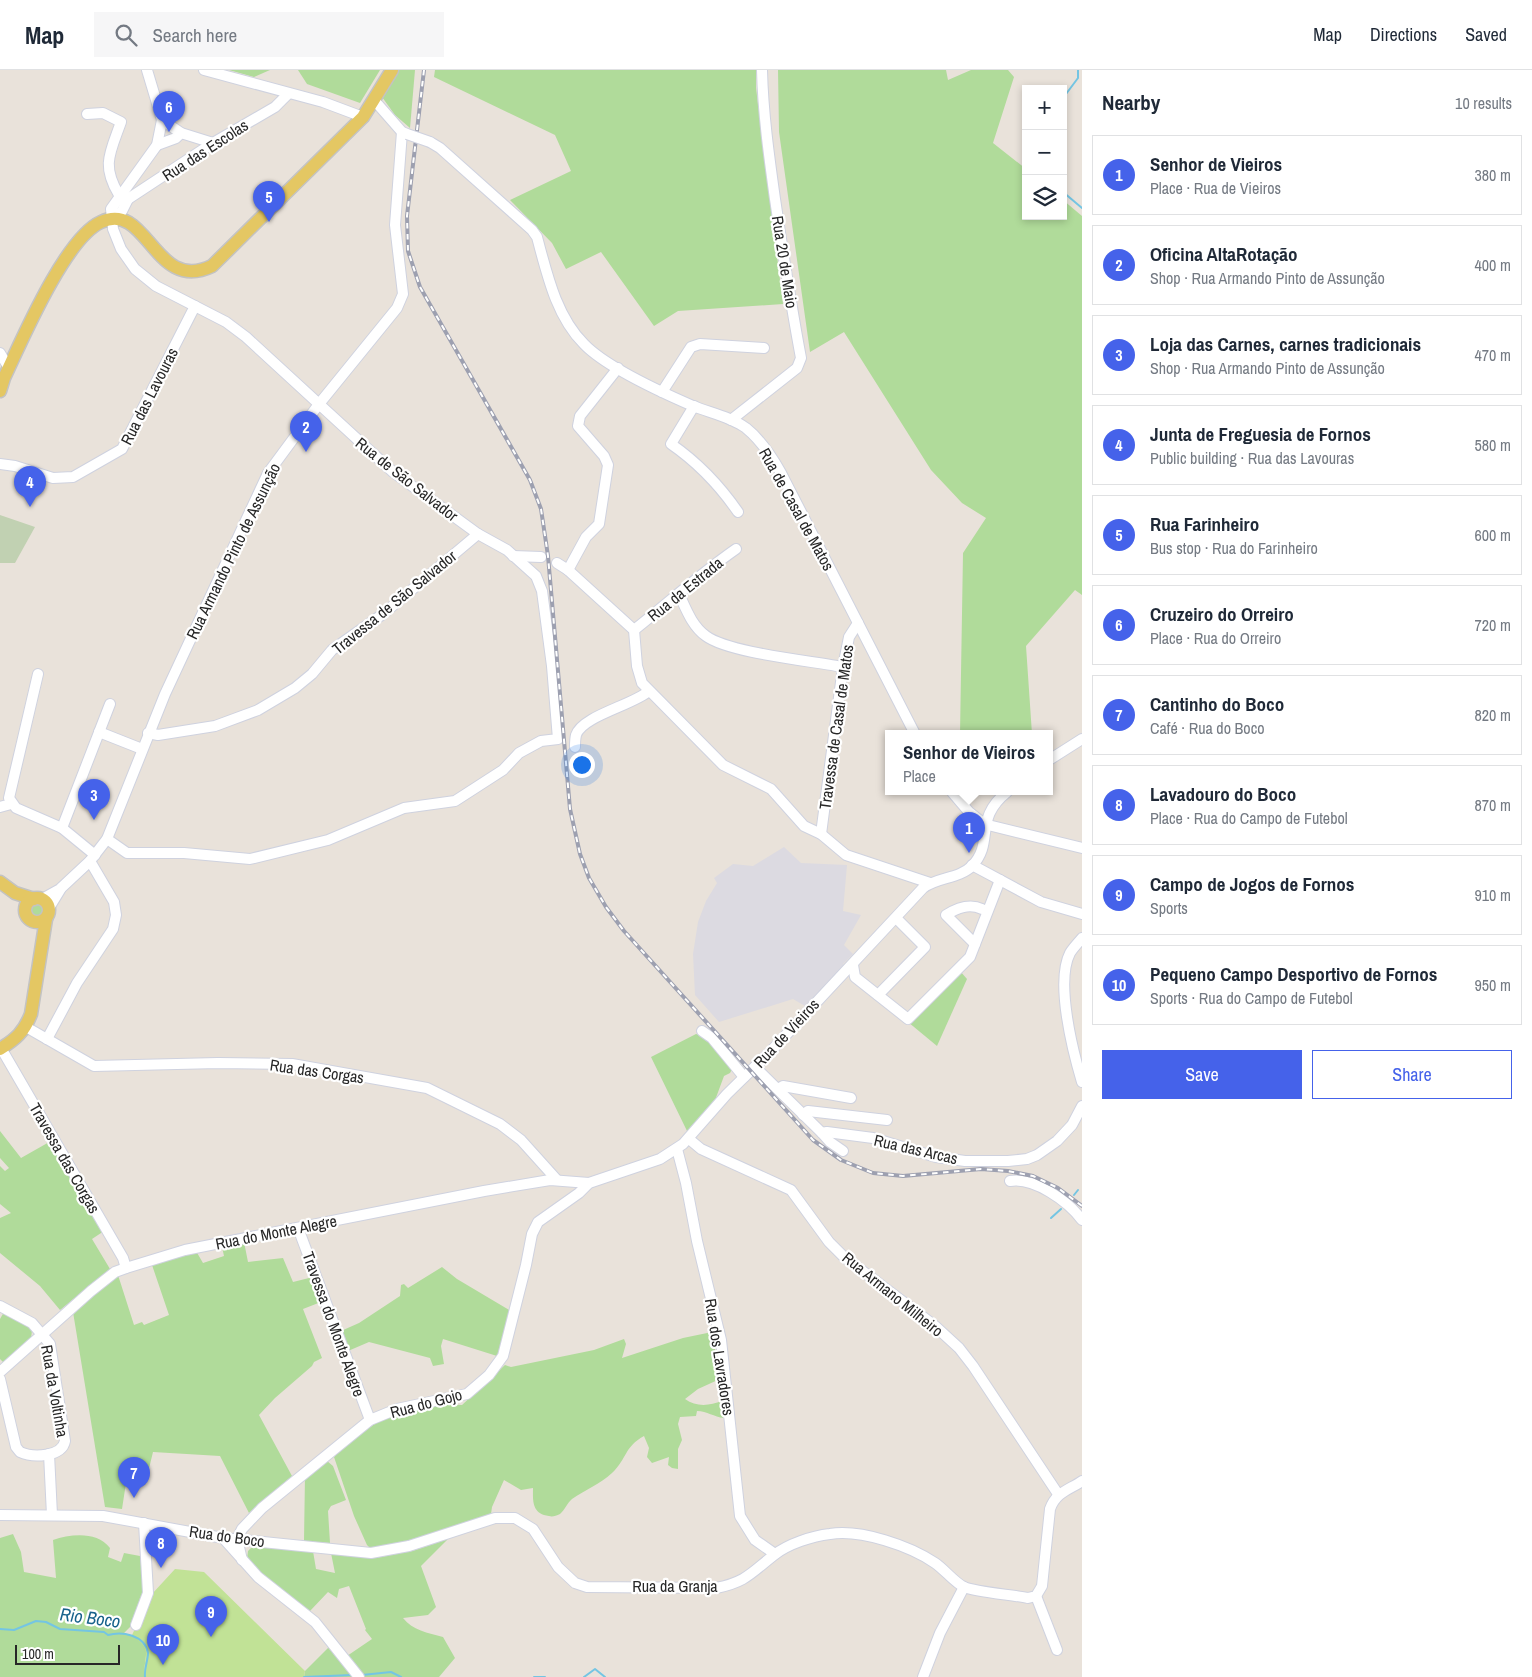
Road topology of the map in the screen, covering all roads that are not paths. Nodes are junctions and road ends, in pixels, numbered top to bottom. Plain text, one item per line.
1 (147, 70) edge
2 (204, 70) edge
3 (392, 70) edge
4 (762, 70) edge
5 (288, 94) junction
6 (374, 100) junction
7 (87, 114) dead end
8 (363, 117) junction
9 (162, 120) junction
10 (181, 133) junction
11 (404, 133) junction
12 (213, 143) junction
13 (157, 145) junction
14 (124, 197) junction
15 (112, 219) junction
16 (195, 306) junction
17 (764, 348) dead end
18 (0, 353) edge
19 (8, 368) junction
20 (618, 368) junction
21 (0, 391) edge
22 (662, 392) junction
23 (319, 404) junction
24 (694, 406) junction
25 (731, 420) junction
26 (0, 464) edge
27 (738, 512) dead end
28 (478, 534) junction
29 (736, 549) dead end
30 (514, 556) junction
31 (541, 557) dead end
32 (557, 563) dead end
33 (568, 570) junction
34 (679, 594) junction
35 (858, 623) junction
36 (634, 630) junction
37 (843, 667) junction
38 (38, 674) dead end
39 (649, 692) junction
40 (110, 704) dead end
41 (913, 730) edge
42 (100, 732) junction
43 (148, 733) junction
44 (1082, 739) edge
45 (575, 747) dead end
46 (142, 749) junction
47 (1053, 757) edge
48 (955, 795) edge
49 (1004, 795) edge
50 (11, 804) junction
51 (0, 807) edge
52 (984, 824) junction
53 (62, 828) junction
54 (821, 834) junction
55 (108, 839) junction
56 (1082, 848) edge
57 (93, 858) junction
58 (972, 865) junction
59 (1000, 880) junction
60 (0, 882) edge
61 (930, 882) junction
62 (16, 893) junction
63 (43, 906) junction
64 (982, 909) dead end
65 (1082, 914) edge
66 (28, 916) junction
67 (896, 918) junction
68 (1082, 938) edge
69 (975, 944) junction
70 (42, 948) junction
71 (852, 965) junction
72 (878, 995) junction
73 (26, 1028) junction
74 (702, 1030) dead end
75 (47, 1039) junction
76 (0, 1049) edge
77 (1078, 1059) edge
78 (755, 1067) junction
79 (744, 1077) junction
80 (1082, 1082) edge
81 (778, 1089) junction
82 (851, 1098) dead end
83 (1082, 1106) edge
84 (803, 1114) junction
85 (888, 1120) dead end
86 (822, 1133) junction
87 (689, 1139) junction
88 (676, 1150) junction
89 (843, 1151) dead end
90 (557, 1180) junction
91 (1010, 1181) dead end
92 (589, 1184) junction
93 (1082, 1220) edge
94 (298, 1228) junction
95 (126, 1268) junction
96 (0, 1306) edge
97 (43, 1334) junction
98 (0, 1372) edge
99 (0, 1379) edge
100 (370, 1420) junction
101 (49, 1454) junction
102 (1082, 1481) edge
103 (1058, 1494) junction
104 (0, 1515) edge
105 (52, 1516) junction
106 (144, 1523) junction
107 (223, 1538) junction
108 (237, 1539) junction
109 (365, 1552) joint
110 (775, 1554) junction
111 (242, 1560) junction
112 (964, 1587) junction
113 (1036, 1596) junction
114 (136, 1625) dead end
115 (1057, 1650) dead end
116 (359, 1677) edge
117 (923, 1677) edge

1 - 9 street
2 - 5 street
3 - 6 main road
4 - 25 street, Rua 20 de Maio
5 - 8 street
5 - 12 street, Rua das Escolas
6 - 8 main road
6 - 11 street
7 - 14 street
8 - 15 main road
9 - 10 street
9 - 13 street
10 - 12 street
10 - 13 street
11 - 20 street, Rua de Casal de Matos, bridge
11 - 23 street, Rua Armando Pinto de Assunção
12 - 14 street, Rua das Escolas
13 - 14 street
14 - 15 street
15 - 16 street, Rua de São Salvador
15 - 19 main road
16 - 23 street, Rua de São Salvador
16 - 26 street, Rua das Lavouras
17 - 22 street
18 - 19 street
19 - 21 main road
20 - 22 street, Rua de Casal de Matos
20 - 33 street
22 - 24 street, Rua de Casal de Matos
23 - 28 street, Rua de São Salvador
23 - 43 street, Rua Armando Pinto de Assunção
24 - 25 street, Rua de Casal de Matos
24 - 27 street
25 - 35 street, Rua de Casal de Matos
28 - 30 street, Rua de São Salvador
28 - 43 street, Travessa de São Salvador
29 - 34 street, Rua da Estrada
30 - 31 street
30 - 55 street, Rua de São Salvador
32 - 33 street
33 - 36 street
34 - 36 street, Rua da Estrada
34 - 37 street
35 - 37 street, Travessa de Casal de Matos
35 - 41 street, Rua de Casal de Matos
36 - 39 street
37 - 54 street, Travessa de Casal de Matos
38 - 50 street
39 - 45 street
39 - 54 street
40 - 42 street
42 - 46 street
42 - 53 street
43 - 46 street, Rua Armando Pinto de Assunção
44 - 47 street
46 - 55 street, Rua Armando Pinto de Assunção
48 - 52 street
49 - 52 street
50 - 51 street
50 - 53 street
52 - 56 street
52 - 58 street
53 - 57 street
54 - 61 street
55 - 57 street, Rua Armando Pinto de Assunção
57 - 63 street, Rua Armando Pinto de Assunção
57 - 75 street
58 - 59 street
58 - 61 street
59 - 65 street
59 - 69 street
60 - 62 main road
61 - 67 street, Rua de Vieiros
62 - 63 main road
62 - 66 main road
63 - 66 main road
63 - 66 main road
63 - 70 main road
64 - 69 street
66 - 70 main road
67 - 71 street, Rua de Vieiros
67 - 72 street
68 - 77 street
69 - 72 street
70 - 73 main road
71 - 72 street
71 - 78 street, Rua de Vieiros
73 - 75 street, Rua das Corgas
73 - 76 main road
74 - 79 street
75 - 90 street, Rua das Corgas
76 - 95 street, Travessa das Corgas
77 - 80 street
78 - 79 street, Rua de Vieiros
78 - 81 street
79 - 87 street, Rua de Vieiros
81 - 82 street
81 - 84 street
83 - 86 street, Rua das Arcas
84 - 85 street
84 - 86 street
86 - 89 street
87 - 88 street, Rua de Vieiros
87 - 103 street, Rua Armano Milheiro
88 - 92 street, Rua de Vieiros
88 - 110 street, Rua dos Lavradores
90 - 92 street, Rua do Monte Alegre
90 - 94 street, Rua do Monte Alegre
91 - 93 street
92 - 100 street, Rua do Gojo
94 - 95 street, Rua do Monte Alegre
94 - 100 street, Travessa do Monte Alegre
95 - 97 street, Rua do Monte Alegre
96 - 97 street
97 - 98 street, Rua do Monte Alegre
97 - 101 street, Rua da Voltinha
99 - 101 street, Rua da Voltinha
100 - 108 street, Rua do Gojo
101 - 105 street
102 - 103 street
103 - 113 street
104 - 105 street, Rua do Boco
105 - 106 street, Rua do Boco
106 - 107 street, Rua do Boco
106 - 114 street
107 - 108 street, Rua do Boco
107 - 111 street
108 - 109 street, Rua do Boco
108 - 111 street
109 - 110 street, Rua da Granja
110 - 112 street, Rua da Granja
111 - 116 street
112 - 113 street
112 - 117 street
113 - 115 street

